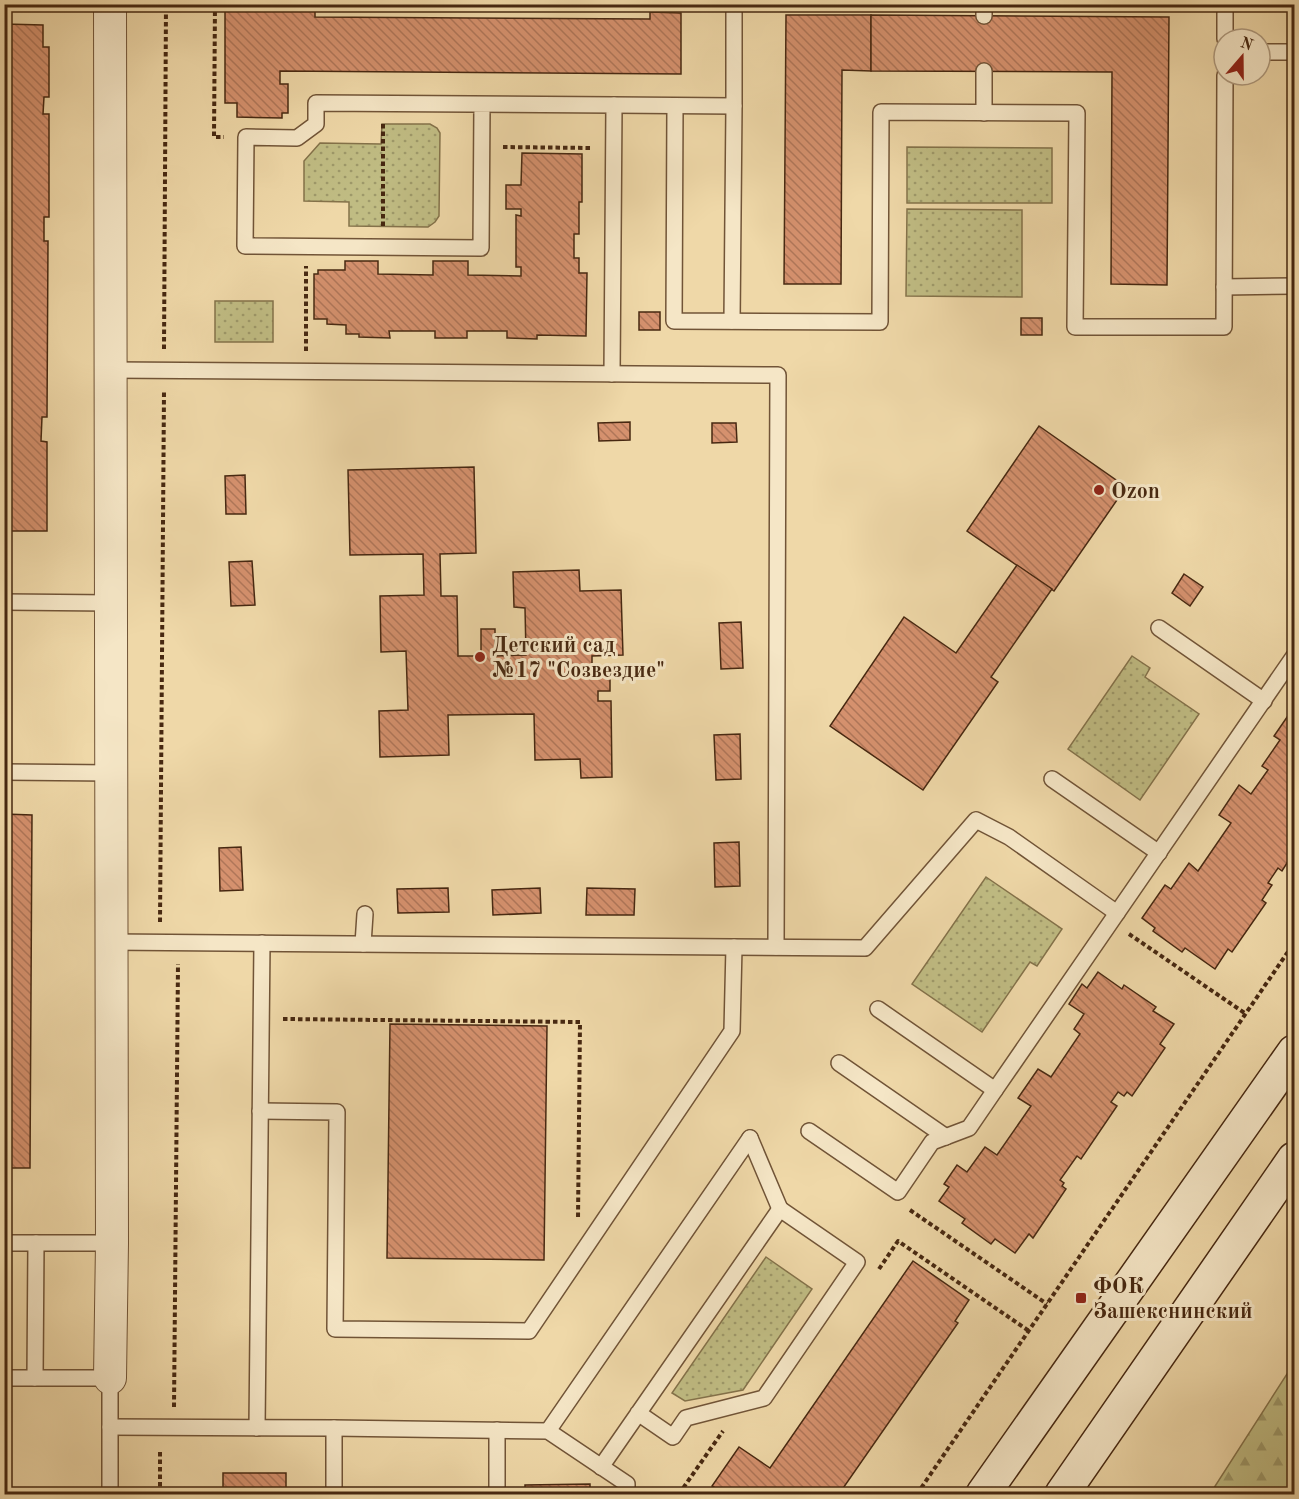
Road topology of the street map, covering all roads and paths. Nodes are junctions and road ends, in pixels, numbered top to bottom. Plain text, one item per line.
1 (110, 4) edge
2 (166, 4) edge
3 (215, 4) edge
4 (734, 4) edge
5 (1226, 4) edge
6 (1225, 27) edge
7 (1272, 52) edge
8 (1294, 52) edge
9 (984, 71) dead end
10 (1225, 87) edge
11 (383, 104) junction
12 (482, 105) junction
13 (614, 105) junction
14 (675, 106) junction
15 (734, 106) junction
16 (984, 113) junction
17 (246, 137) junction
18 (482, 147) junction
19 (613, 148) junction
20 (307, 247) junction
21 (382, 247) junction
22 (1294, 286) edge
23 (1224, 287) junction
24 (732, 321) junction
25 (110, 370) junction
26 (164, 370) junction
27 (306, 371) junction
28 (612, 374) junction
29 (4, 602) edge
30 (111, 603) junction
31 (1159, 628) dead end
32 (1294, 656) edge
33 (1264, 701) junction
34 (4, 772) edge
35 (112, 773) junction
36 (1052, 780) dead end
37 (1159, 853) junction
38 (365, 914) dead end
39 (1114, 917) junction
40 (110, 942) junction
41 (160, 942) junction
42 (178, 942) junction
43 (262, 943) junction
44 (1294, 943) edge
45 (363, 944) junction
46 (734, 947) junction
47 (776, 947) junction
48 (878, 1009) dead end
49 (1246, 1014) junction
50 (261, 1018) junction
51 (1294, 1052) edge
52 (839, 1063) dead end
53 (995, 1090) junction
54 (260, 1112) junction
55 (809, 1131) dead end
56 (946, 1137) junction
57 (1294, 1159) edge
58 (898, 1192) junction
59 (780, 1209) junction
60 (4, 1243) edge
61 (36, 1243) junction
62 (112, 1244) junction
63 (577, 1259) junction
64 (857, 1262) junction
65 (1047, 1304) junction
66 (1029, 1331) junction
67 (4, 1378) edge
68 (35, 1378) junction
69 (110, 1378) junction
70 (741, 1404) junction
71 (638, 1413) junction
72 (110, 1427) junction
73 (167, 1427) junction
74 (257, 1428) junction
75 (334, 1428) junction
76 (497, 1430) junction
77 (548, 1431) junction
78 (601, 1467) junction
79 (110, 1494) edge
80 (160, 1494) edge
81 (334, 1494) edge
82 (497, 1494) edge
83 (627, 1494) edge
84 (679, 1494) edge
85 (917, 1494) edge
86 (982, 1494) edge
87 (1062, 1494) edge

1 - 25 street
2 - 26 path
3 - 17 path
4 - 15 lane
5 - 6 lane
7 - 8 lane
9 - 16 lane
10 - 23 lane
11 - 12 lane
11 - 17 lane
11 - 21 path
12 - 13 lane
12 - 18 lane
13 - 14 lane
13 - 19 lane
14 - 15 lane
14 - 24 lane
15 - 24 lane
16 - 23 lane
16 - 24 lane
17 - 20 lane
18 - 19 path
18 - 21 lane
19 - 28 lane
20 - 21 lane
20 - 27 path
22 - 23 lane
25 - 26 lane
25 - 30 street
26 - 27 lane
26 - 41 path
27 - 28 lane
28 - 47 lane
29 - 30 lane
30 - 35 street
31 - 33 lane
32 - 33 lane
33 - 37 lane
34 - 35 lane
35 - 40 street
36 - 37 lane
37 - 39 lane
38 - 45 lane
39 - 47 lane
39 - 49 path
39 - 53 lane
40 - 41 lane
40 - 62 street
41 - 42 lane
42 - 43 lane
42 - 73 path
43 - 45 lane
43 - 50 lane
44 - 49 path
45 - 46 lane
46 - 47 lane
46 - 63 lane
48 - 53 lane
49 - 65 path
50 - 54 lane
50 - 63 path
51 - 86 main road
52 - 56 lane
53 - 56 lane
54 - 63 lane
54 - 74 lane
55 - 58 lane
56 - 58 lane
57 - 87 main road
58 - 65 path
59 - 64 lane
59 - 71 lane
59 - 77 lane
60 - 61 lane
61 - 62 lane
61 - 68 lane
62 - 69 street
64 - 66 path
64 - 70 lane
65 - 66 path
66 - 85 path
67 - 68 lane
68 - 69 lane
69 - 72 lane
70 - 71 lane
70 - 84 path
71 - 78 lane
72 - 73 lane
72 - 79 lane
73 - 74 lane
73 - 80 path
74 - 75 lane
75 - 76 lane
75 - 81 lane
76 - 77 lane
76 - 82 lane
77 - 78 lane
78 - 83 lane

